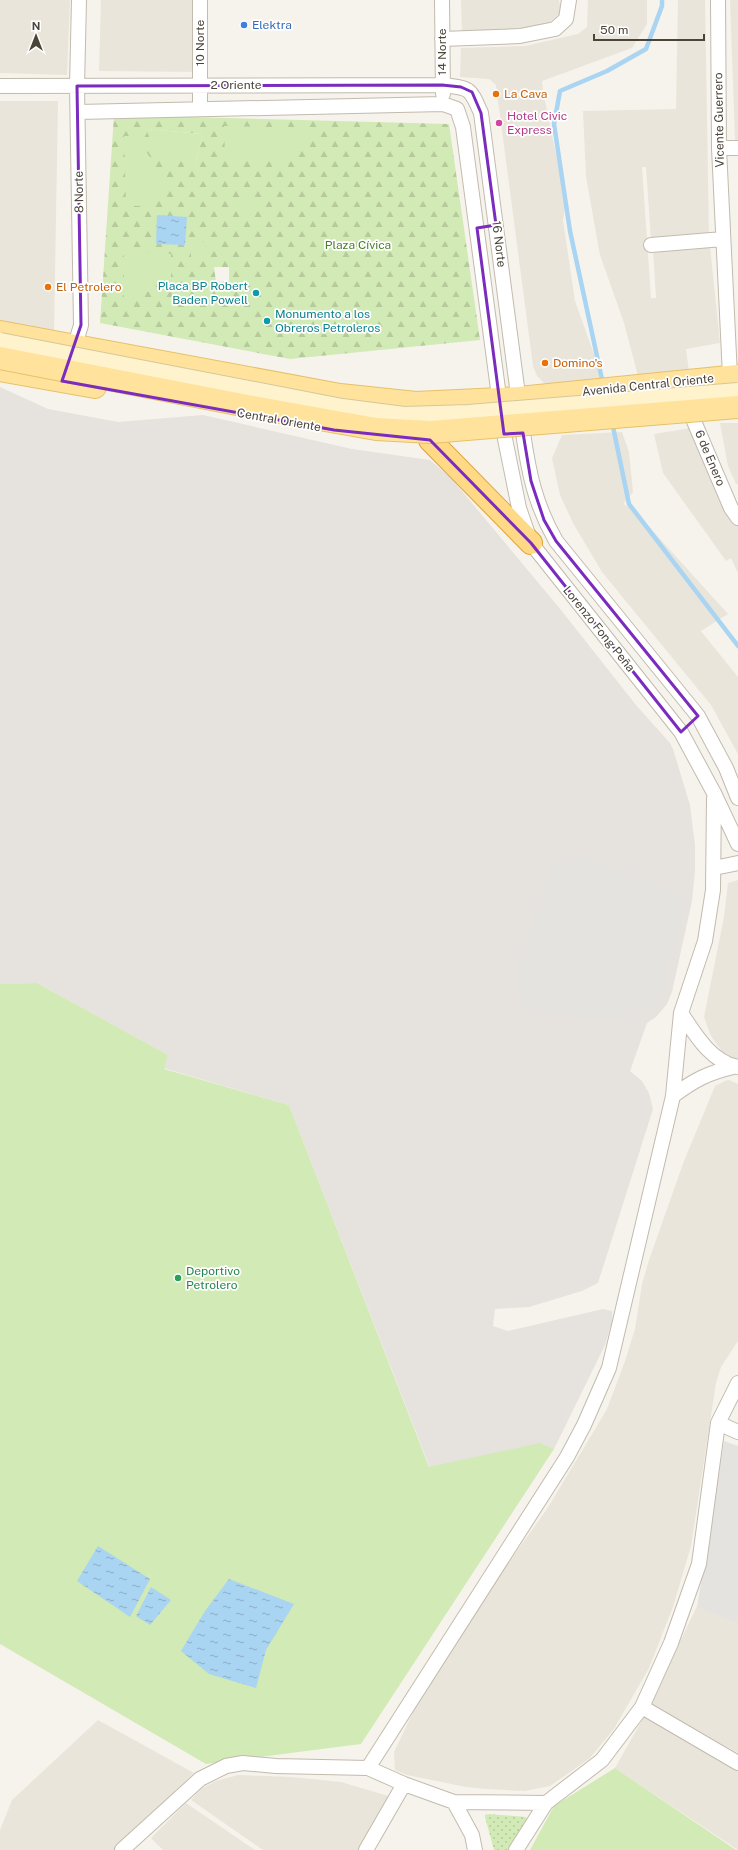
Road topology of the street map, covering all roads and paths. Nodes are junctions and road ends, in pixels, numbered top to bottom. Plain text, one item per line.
1 (79, 0) edge
2 (200, 0) edge
3 (442, 0) edge
4 (569, 0) edge
5 (718, 0) edge
6 (442, 39) junction
7 (200, 85) junction
8 (442, 85) junction
9 (0, 86) edge
10 (77, 86) junction
11 (472, 92) joint
12 (450, 106) junction
13 (200, 109) junction
14 (78, 112) junction
15 (719, 148) junction
16 (738, 148) edge
17 (496, 225) junction
18 (477, 228) junction
19 (723, 239) junction
20 (651, 245) dead end
21 (0, 332) edge
22 (0, 343) edge
23 (76, 345) junction
24 (0, 358) edge
25 (0, 370) edge
26 (62, 381) junction
27 (735, 382) edge
28 (510, 399) junction
29 (738, 407) edge
30 (738, 416) edge
31 (693, 419) junction
32 (513, 434) junction
33 (430, 440) junction
34 (738, 518) edge
35 (531, 543) junction
36 (698, 716) junction
37 (681, 732) junction
38 (714, 793) junction
39 (738, 798) edge
40 (738, 844) edge
41 (738, 863) edge
42 (714, 868) junction
43 (681, 1013) junction
44 (736, 1067) edge
45 (673, 1096) junction
46 (738, 1383) edge
47 (718, 1423) junction
48 (738, 1432) edge
49 (642, 1707) junction
50 (738, 1763) edge
51 (368, 1768) junction
52 (404, 1784) junction
53 (454, 1802) junction
54 (546, 1803) junction
55 (122, 1850) edge
56 (366, 1850) edge
57 (475, 1850) edge
58 (516, 1850) edge

1 - 10 street, 8 Norte
2 - 7 street, 10 Norte
3 - 6 street, 14 Norte
4 - 6 street
5 - 15 street, Vicente Guerrero
6 - 8 street, 14 Norte
7 - 8 street, 2 Oriente
7 - 10 street, 2 Oriente
7 - 13 street, 10 Norte
8 - 11 street, 2 Oriente
8 - 12 street, 14 Norte
9 - 10 street, 2 Oriente
10 - 14 street, 8 Norte
11 - 17 street, 16 Norte
12 - 13 street, 2 Oriente
12 - 18 street, 16 Norte
13 - 14 street, 2 Oriente
14 - 23 street, 8 Norte
15 - 16 street
15 - 19 street, Vicente Guerrero
17 - 18 street
17 - 28 street, 16 Norte
18 - 28 street, 16 Norte
19 - 20 street
19 - 27 street, Vicente Guerrero
21 - 23 main road
22 - 27 main road, bridge
23 - 26 street, 8 Norte
23 - 28 main road
24 - 29 main road, bridge
25 - 26 main road, Central Oriente
26 - 33 main road, Central Oriente
27 - 28 main road, Avenida Central Oriente
28 - 32 street, Lorenzo Fong Peña
30 - 31 main road
31 - 32 main road, Central Oriente
31 - 34 street, 6 de Enero
32 - 33 main road, Central Oriente
32 - 35 street, Lorenzo Fong Peña
32 - 36 street, Lorenzo Fong Peña
33 - 35 highway
35 - 37 street, Lorenzo Fong Peña
36 - 37 street
36 - 39 street, Lorenzo Fong Peña
37 - 38 street, Lorenzo Fong Peña
38 - 40 street, Lorenzo Fong Peña
38 - 42 street
41 - 42 street
42 - 43 street
43 - 44 street
43 - 45 street
44 - 45 street
45 - 51 street
46 - 47 street
47 - 48 street
47 - 49 street
49 - 50 street
49 - 54 street
51 - 52 street
51 - 55 street
52 - 53 street
52 - 56 street
53 - 54 street
53 - 57 street
54 - 58 street

